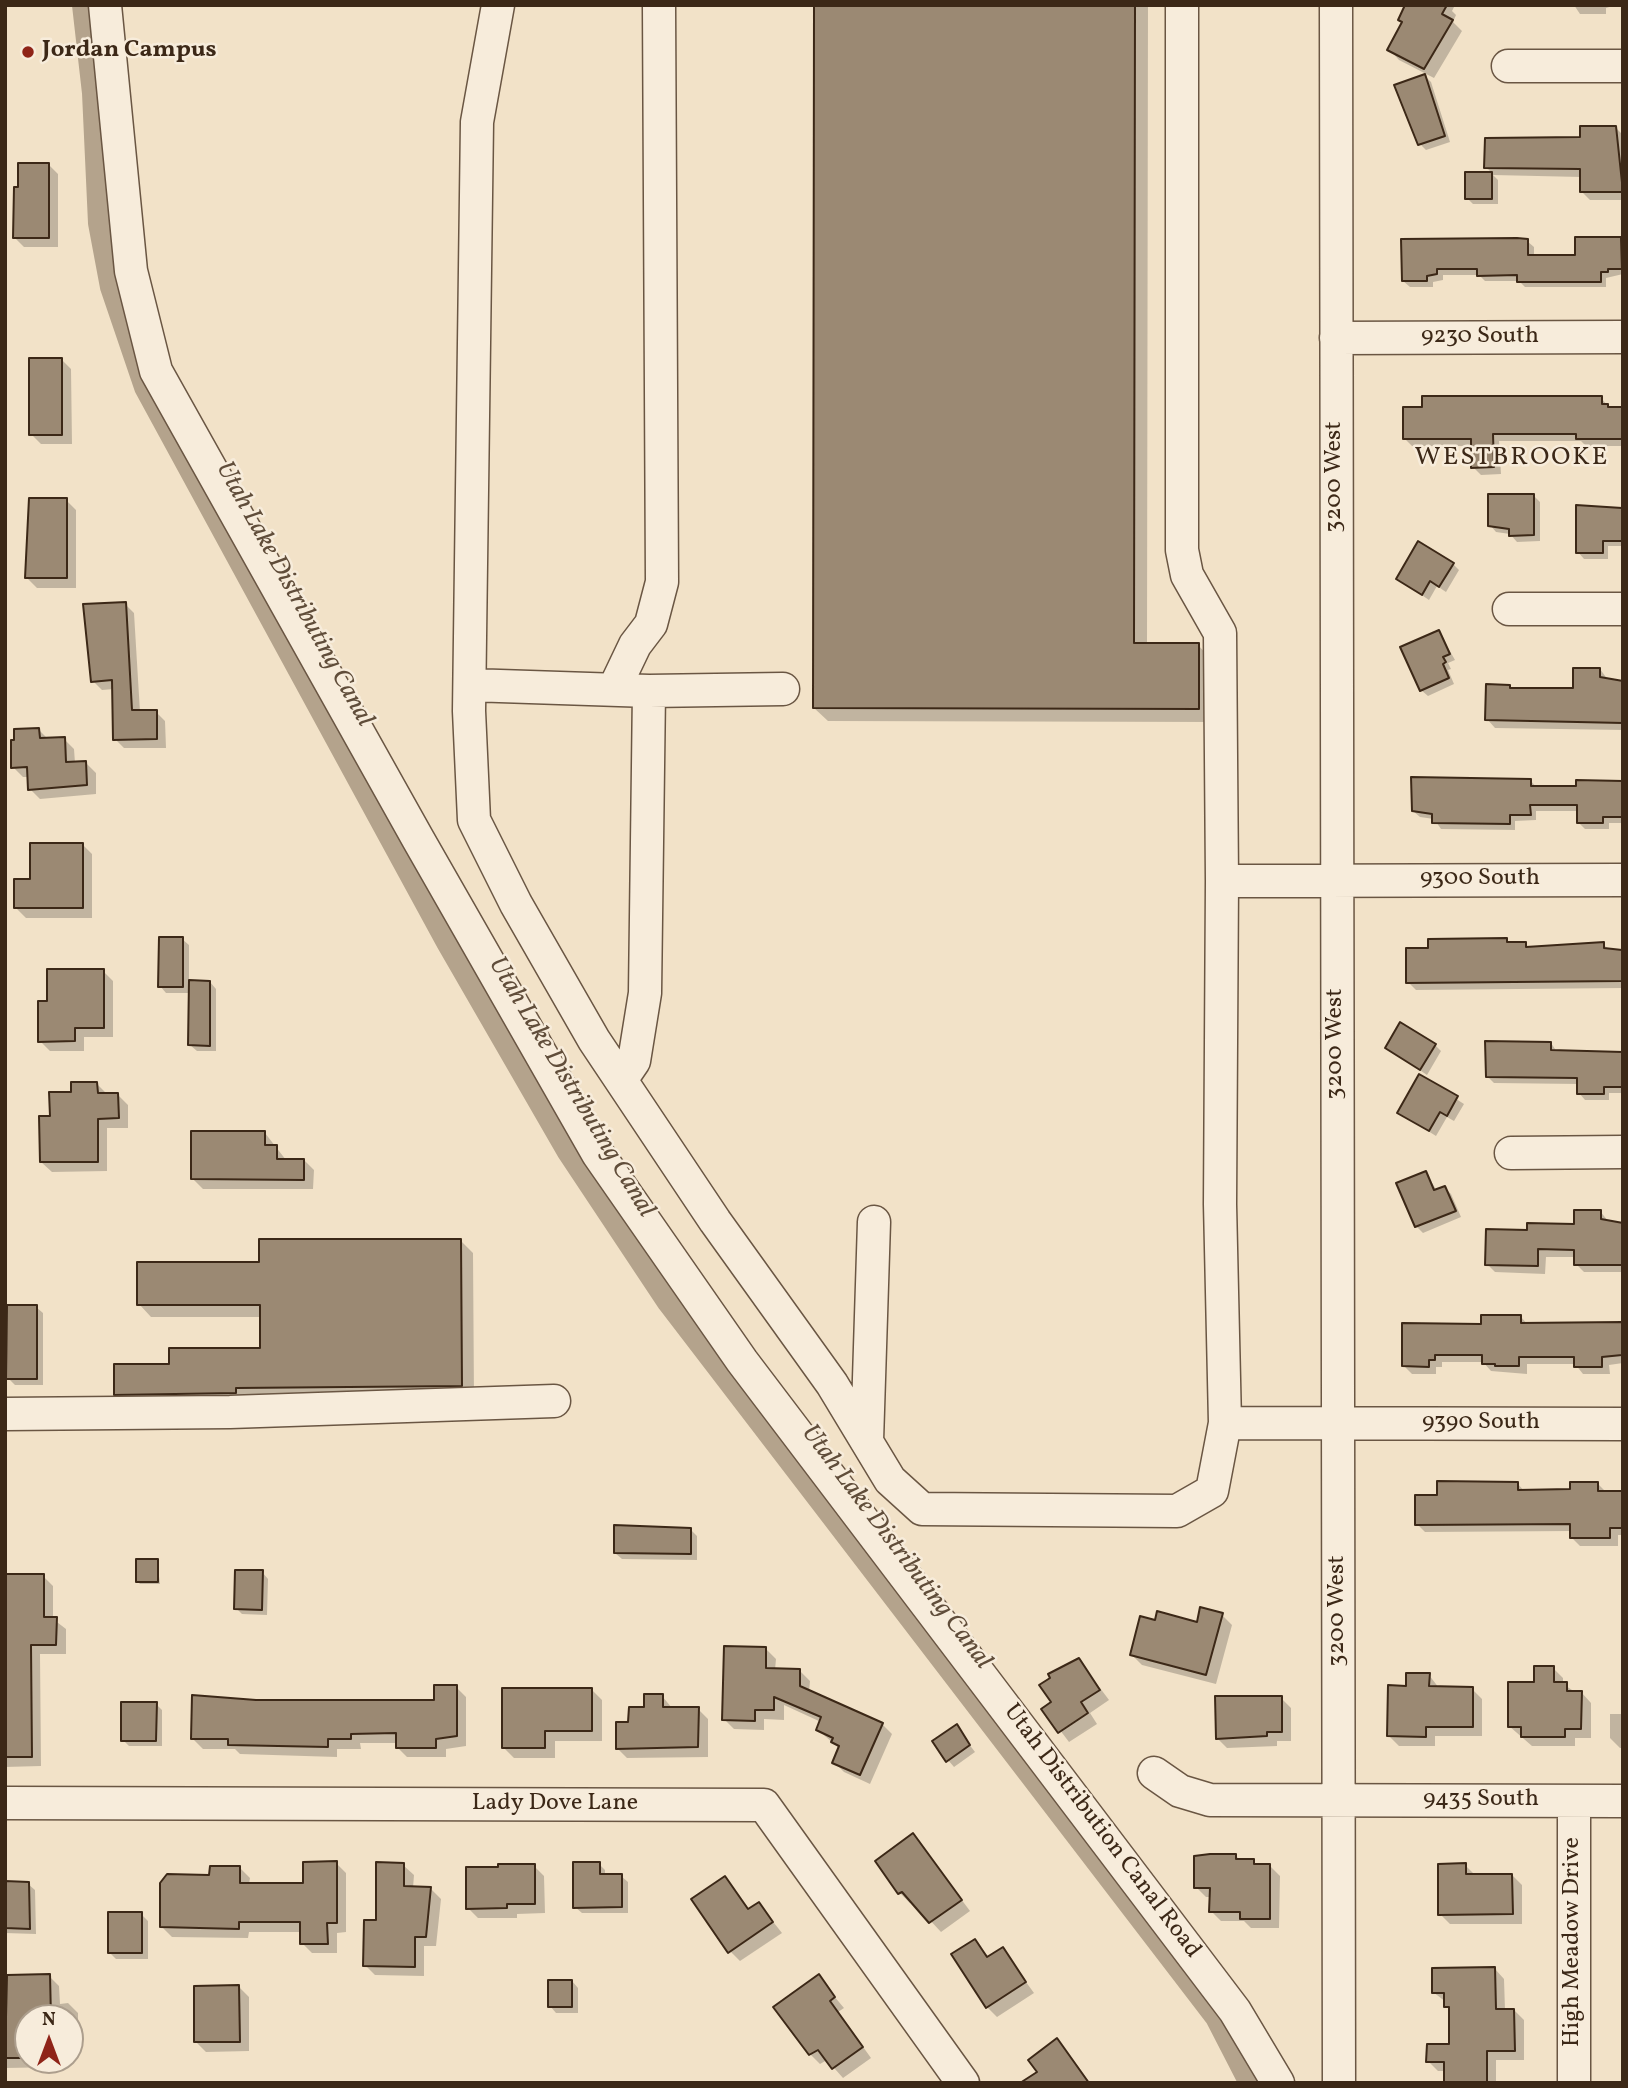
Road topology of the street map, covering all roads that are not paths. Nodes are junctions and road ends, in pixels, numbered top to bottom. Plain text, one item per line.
1 (105, 5) edge
2 (498, 5) edge
3 (659, 5) edge
4 (1182, 5) edge
5 (1336, 5) edge
6 (1508, 66) dead end
7 (1623, 66) edge
8 (1623, 337) edge
9 (1336, 338) junction
10 (1509, 609) dead end
11 (1623, 609) edge
12 (470, 685) junction
13 (614, 689) junction
14 (783, 689) dead end
15 (649, 691) junction
16 (1337, 880) junction
17 (1623, 880) edge
18 (1222, 881) junction
19 (621, 1080) junction
20 (1623, 1152) edge
21 (1511, 1153) dead end
22 (874, 1222) dead end
23 (554, 1401) dead end
24 (5, 1414) edge
25 (1225, 1423) junction
26 (1339, 1424) junction
27 (1623, 1424) edge
28 (867, 1441) junction
29 (1154, 1773) dead end
30 (1338, 1800) junction
31 (1574, 1801) junction
32 (1623, 1801) edge
33 (5, 1803) edge
34 (963, 2083) edge
35 (1278, 2083) edge
36 (1339, 2083) edge
37 (1574, 2083) edge

1 - 35 street, Utah Distribution Canal Road
2 - 12 street
3 - 13 street
4 - 18 street
5 - 9 street, 3200 West
6 - 7 street
8 - 9 street, 9230 South
9 - 16 street, 3200 West
10 - 11 street
12 - 13 street
12 - 19 street
13 - 15 street
14 - 15 street
15 - 19 street
16 - 17 street, 9300 South
16 - 18 street, 9300 South
16 - 26 street, 3200 West
18 - 25 street
19 - 28 street
20 - 21 street
22 - 28 street
23 - 24 street
25 - 26 street, 9390 South
25 - 28 street
26 - 27 street, 9390 South
26 - 30 street, 3200 West
29 - 30 street, 9435 South
30 - 31 street, 9435 South
30 - 36 street, 3200 West
31 - 32 street, 9435 South
31 - 37 street, High Meadow Drive
33 - 34 street, Lady Dove Lane

